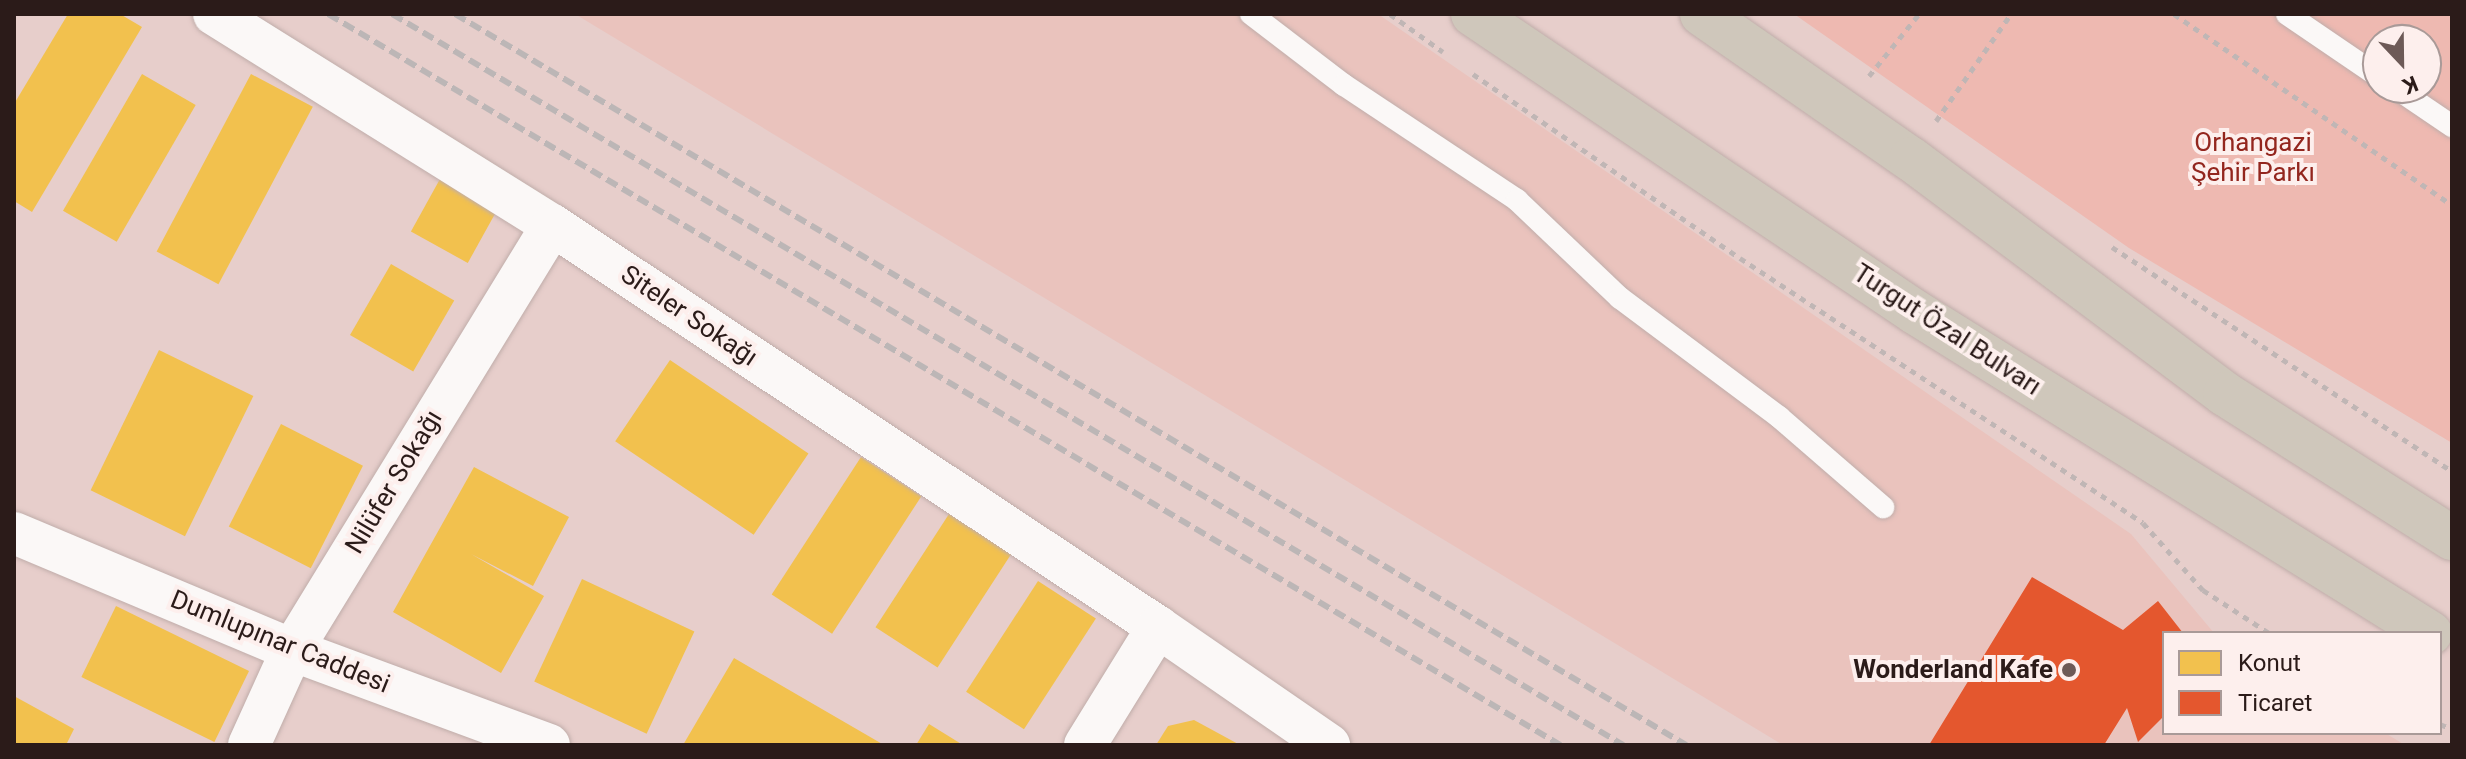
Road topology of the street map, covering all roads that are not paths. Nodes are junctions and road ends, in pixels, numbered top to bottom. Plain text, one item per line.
1 (214, 14) edge
2 (1251, 14) edge
3 (1473, 14) edge
4 (1702, 14) edge
5 (2287, 14) edge
6 (2362, 65) edge
7 (2420, 104) edge
8 (2452, 126) edge
9 (552, 225) junction
10 (1883, 507) dead end
11 (14, 533) edge
12 (2452, 538) edge
13 (1158, 627) junction
14 (2427, 631) edge
15 (292, 650) junction
16 (249, 745) edge
17 (549, 745) edge
18 (1085, 745) edge
19 (1329, 745) edge

1 - 9 street, Siteler Sokağı
2 - 10 lane
3 - 14 highway, Turgut Özal Bulvarı
4 - 12 highway
5 - 6 lane
7 - 8 lane
9 - 13 street, Siteler Sokağı
9 - 15 street, Nilüfer Sokağı
11 - 15 street, Dumlupınar Caddesi
13 - 18 street
13 - 19 street, Siteler Sokağı
15 - 16 street, Nilüfer Sokağı
15 - 17 street, Dumlupınar Caddesi

